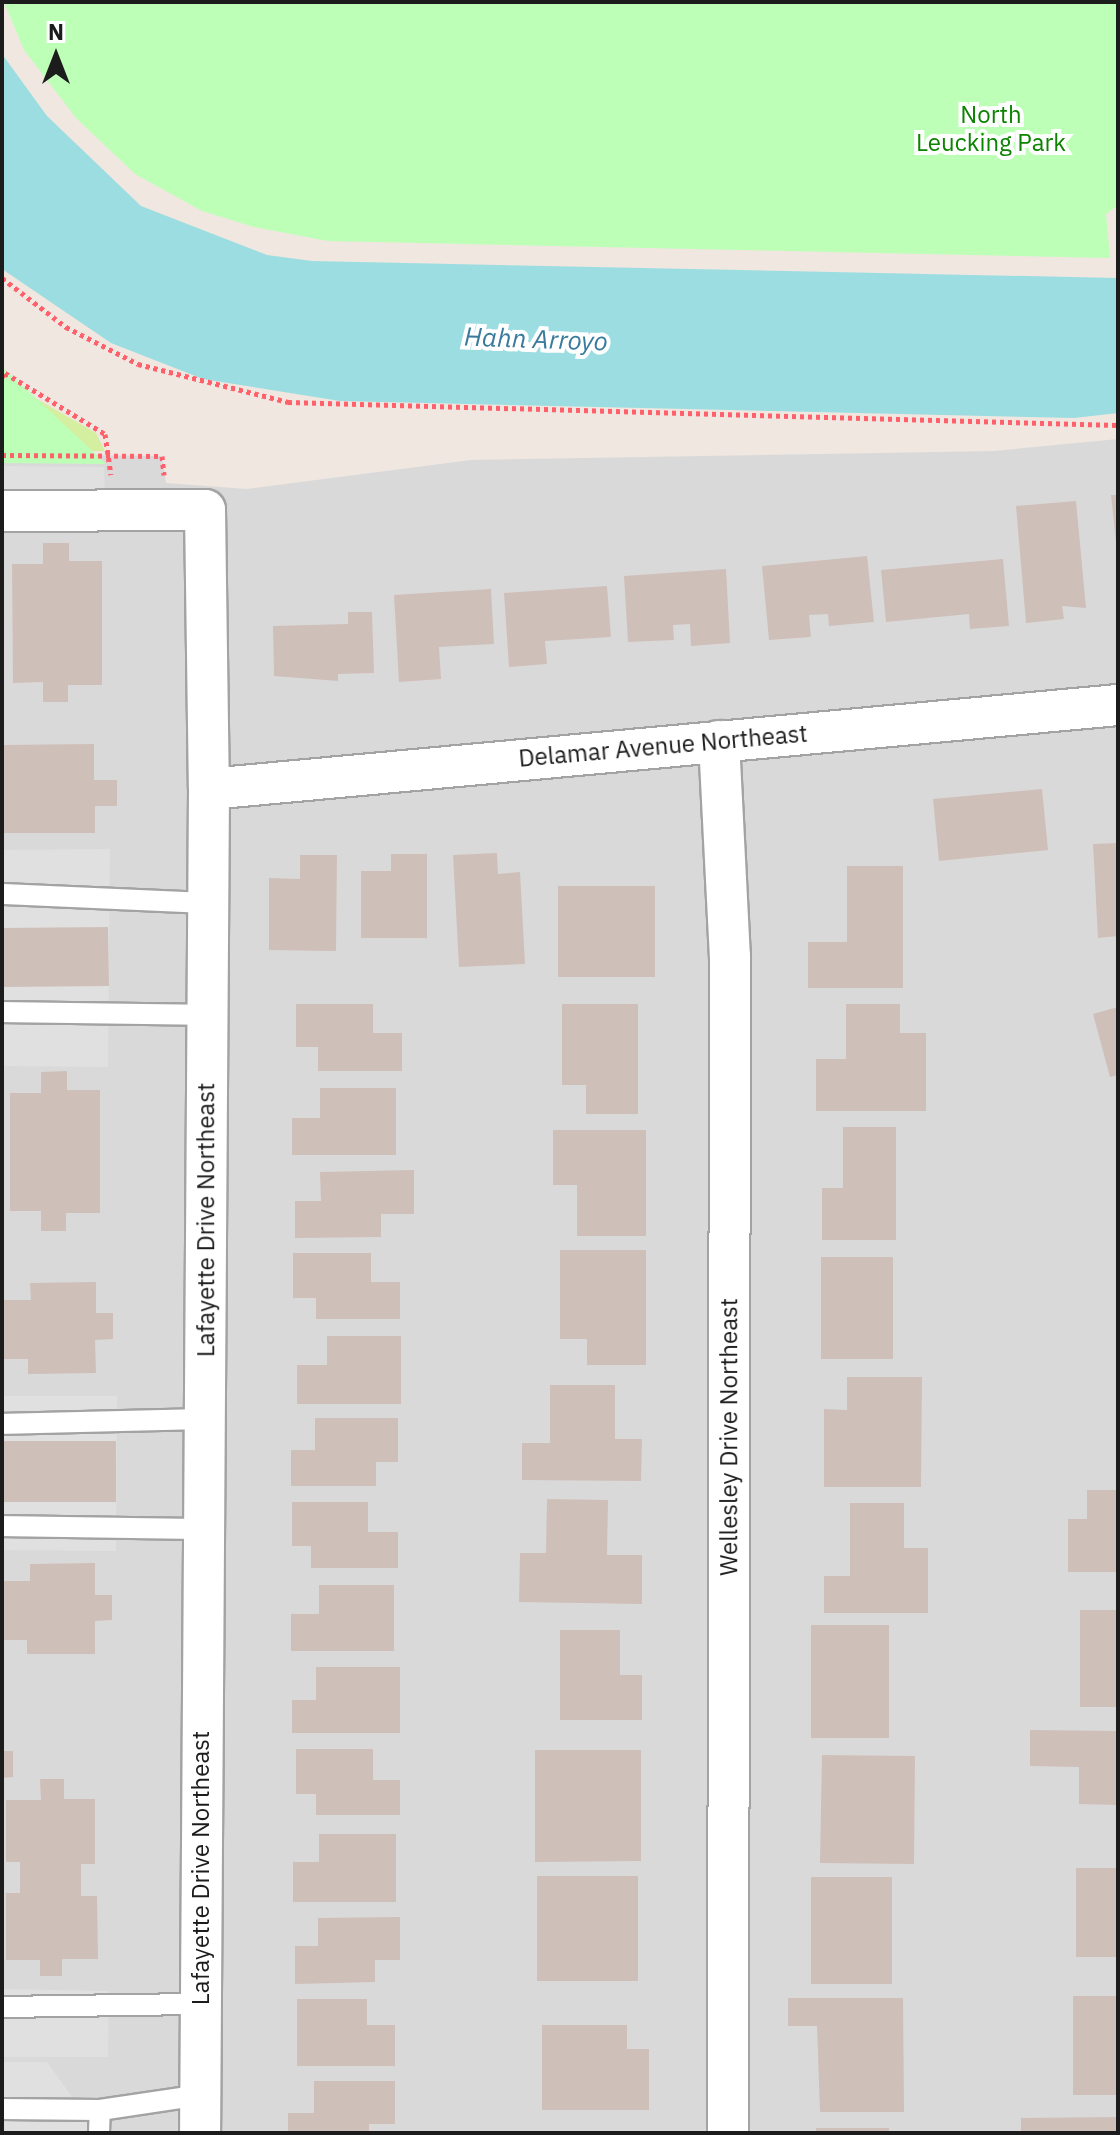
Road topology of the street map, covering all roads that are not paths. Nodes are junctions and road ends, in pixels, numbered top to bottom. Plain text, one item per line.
1 (2, 511) edge
2 (1118, 705) edge
3 (719, 741) junction
4 (209, 789) junction
5 (2, 894) edge
6 (208, 903) junction
7 (2, 1012) edge
8 (207, 1015) junction
9 (204, 1419) junction
10 (2, 1424) edge
11 (2, 1526) edge
12 (204, 1529) junction
13 (200, 2004) junction
14 (2, 2007) edge
15 (2, 2109) edge
16 (100, 2110) junction
17 (200, 2114) edge
18 (99, 2133) edge
19 (728, 2133) edge

1 - 4 street, Lafayette Drive Northeast
2 - 3 street, Delamar Avenue Northeast
3 - 4 street, Delamar Avenue Northeast
3 - 19 street, Wellesley Drive Northeast
4 - 6 street, Lafayette Drive Northeast
5 - 6 lane
6 - 8 street, Lafayette Drive Northeast
7 - 8 lane
8 - 9 street, Lafayette Drive Northeast
9 - 10 lane
9 - 12 street, Lafayette Drive Northeast
11 - 12 lane
12 - 13 street, Lafayette Drive Northeast
13 - 14 lane
13 - 17 street, Lafayette Drive Northeast
15 - 16 lane
16 - 17 lane
16 - 18 lane

